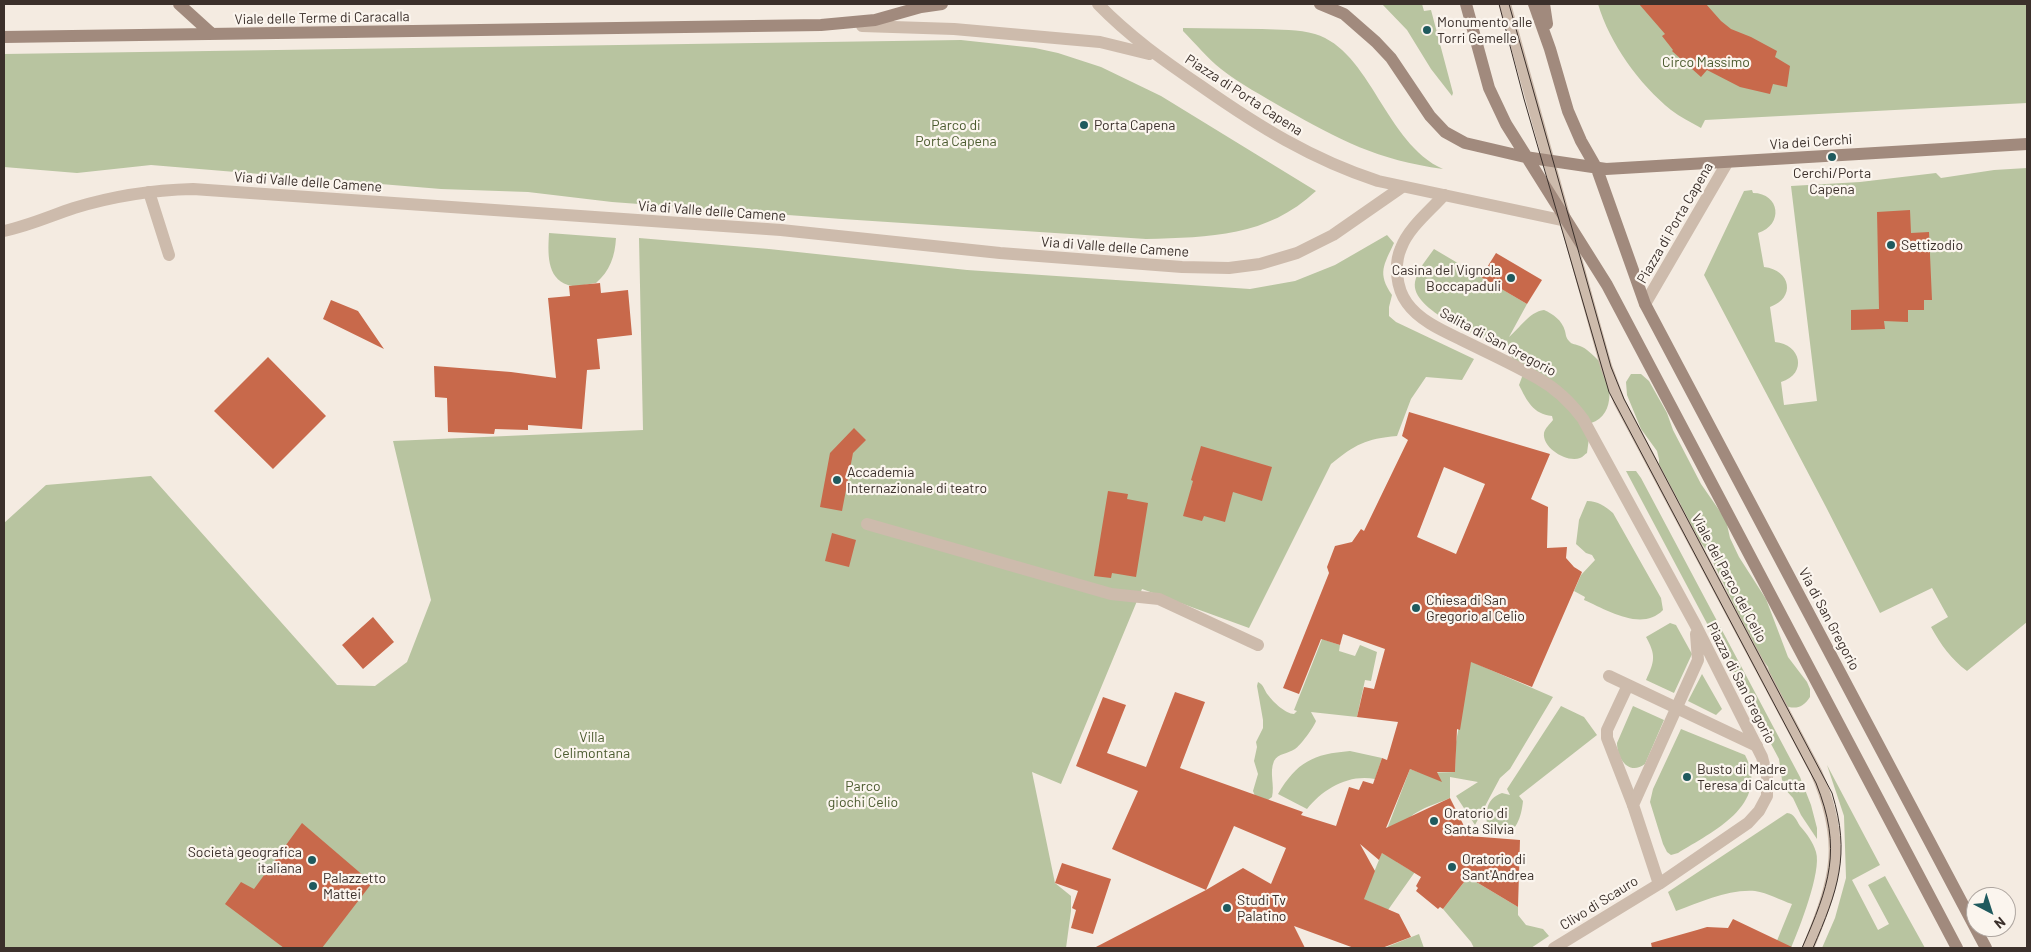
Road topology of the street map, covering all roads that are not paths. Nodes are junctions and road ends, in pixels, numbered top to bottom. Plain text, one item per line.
1 (179, 4) edge
2 (942, 4) edge
3 (1098, 4) edge
4 (1320, 4) edge
5 (1466, 4) edge
6 (1505, 4) edge
7 (1534, 4) edge
8 (1544, 4) edge
9 (821, 25) junction
10 (212, 34) junction
11 (4, 37) edge
12 (1550, 49) junction
13 (1157, 56) junction
14 (2027, 144) edge
15 (1525, 157) junction
16 (1549, 161) junction
17 (1727, 163) junction
18 (1597, 169) junction
19 (1402, 187) junction
20 (149, 192) junction
21 (1444, 194) junction
22 (1566, 220) junction
23 (4, 231) edge
24 (169, 255) dead end
25 (1645, 304) junction
26 (867, 524) dead end
27 (1695, 624) junction
28 (1258, 645) dead end
29 (1609, 676) dead end
30 (1628, 685) junction
31 (1676, 707) junction
32 (1757, 746) junction
33 (1633, 805) junction
34 (1659, 884) junction
35 (1554, 948) edge
36 (1808, 948) edge
37 (1957, 948) edge
38 (1986, 948) edge

1 - 10 main road
2 - 9 main road, Viale delle Terme di Caracalla
3 - 13 street, Piazza di Porta Capena
4 - 15 main road
5 - 15 main road
6 - 16 street
7 - 12 main road, Piazza di Porta Capena
8 - 12 main road
9 - 10 main road, Viale delle Terme di Caracalla
9 - 13 street, Viale delle Terme di Caracalla
10 - 11 main road, Viale delle Terme di Caracalla
12 - 18 main road, Piazza di Porta Capena
13 - 19 street, Piazza di Porta Capena
14 - 17 main road, Via dei Cerchi
15 - 16 main road
15 - 22 main road
16 - 18 main road
16 - 22 street
17 - 18 main road, Via dei Cerchi
17 - 25 street, Piazza di Porta Capena
18 - 25 main road, Piazza di Porta Capena
19 - 20 street, Via di Valle delle Camene
19 - 21 street, Piazza di Porta Capena
20 - 23 street, Via di Valle delle Camene
20 - 24 street
21 - 22 street, Piazza di Porta Capena
21 - 27 street, Salita di San Gregorio
22 - 36 street, Viale del Parco del Celio
22 - 37 main road
25 - 38 main road, Via di San Gregorio
26 - 28 street
27 - 31 street, Piazza di San Gregorio
27 - 32 street, Piazza di San Gregorio
29 - 30 street
30 - 31 street
30 - 33 street
31 - 32 street
31 - 33 street, Piazza di San Gregorio
32 - 34 street, Piazza di San Gregorio
33 - 34 street
34 - 35 street, Clivo di Scauro

